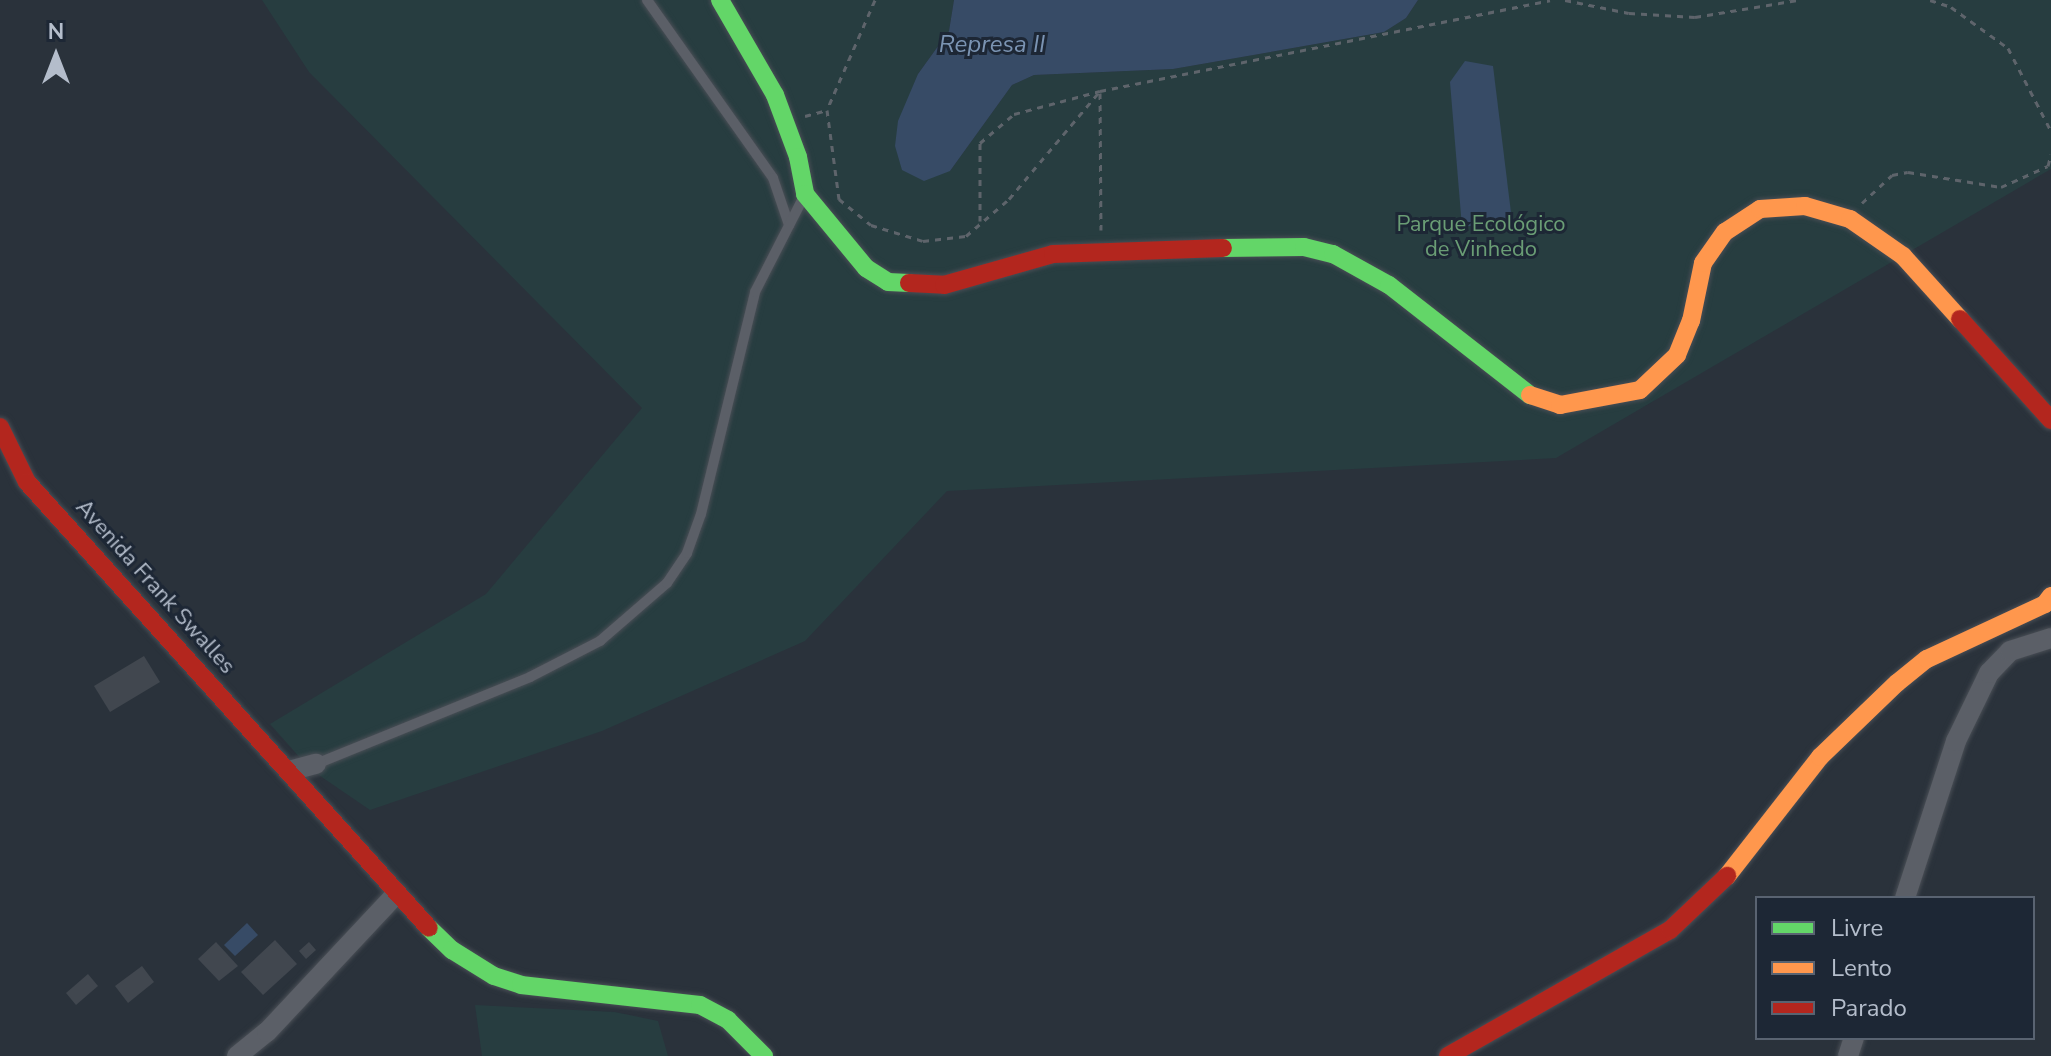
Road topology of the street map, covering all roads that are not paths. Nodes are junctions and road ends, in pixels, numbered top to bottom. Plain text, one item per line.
1 (647, 0) edge
2 (720, 0) edge
3 (805, 194) junction
4 (789, 225) junction
5 (2051, 420) edge
6 (0, 427) edge
7 (2051, 596) edge
8 (2051, 638) edge
9 (316, 764) joint
10 (289, 771) junction
11 (395, 895) junction
12 (1906, 896) edge
13 (237, 1056) edge
14 (764, 1056) edge
15 (1448, 1056) edge

1 - 4 lane
2 - 3 street
3 - 4 lane
3 - 5 street
4 - 9 lane
6 - 10 street, Avenida Frank Swalles
7 - 15 street
8 - 12 street
9 - 10 street
10 - 11 street, Avenida Frank Swalles
11 - 13 street
11 - 14 street, Avenida Frank Swalles

